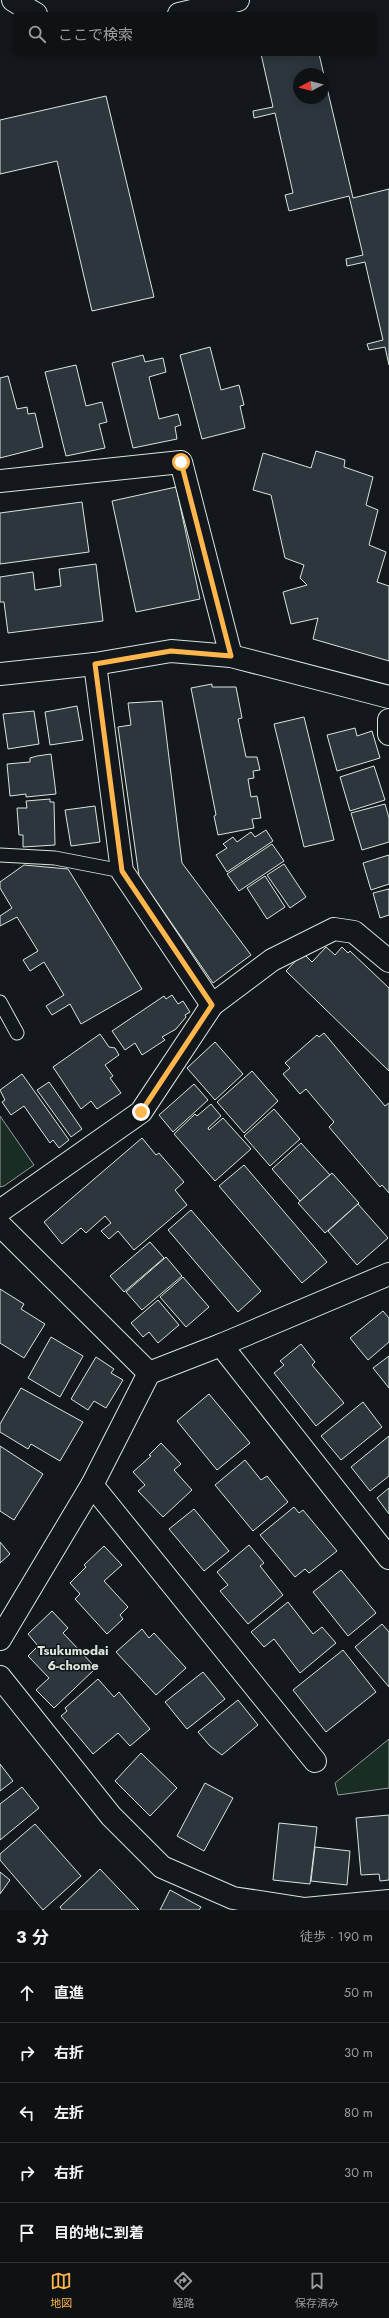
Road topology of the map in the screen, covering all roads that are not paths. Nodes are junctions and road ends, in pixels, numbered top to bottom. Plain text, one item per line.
1 (13, 0) edge
2 (238, 0) edge
3 (33, 12) edge
4 (187, 12) edge
5 (0, 481) edge
6 (231, 656) junction
7 (95, 664) junction
8 (0, 674) edge
9 (389, 697) edge
10 (389, 720) edge
11 (389, 734) edge
12 (0, 855) edge
13 (122, 871) junction
14 (389, 961) edge
15 (0, 1002) edge
16 (212, 1005) junction
17 (17, 1034) dead end
18 (0, 1211) edge
19 (0, 1226) edge
20 (389, 1274) edge
21 (221, 1345) junction
22 (149, 1373) junction
23 (92, 1485) junction
24 (389, 1558) edge
25 (0, 1639) edge
26 (0, 1677) edge
27 (315, 1761) dead end
28 (389, 1901) edge

1 - 3 street
2 - 4 street
5 - 6 street
6 - 7 street
6 - 9 street
7 - 8 street
7 - 13 street
10 - 11 street
12 - 13 lane
13 - 16 street
14 - 16 street
15 - 17 lane
16 - 18 street
19 - 22 street
20 - 21 street
21 - 22 street
21 - 24 street
22 - 23 street
23 - 25 street
23 - 27 street
26 - 28 street

